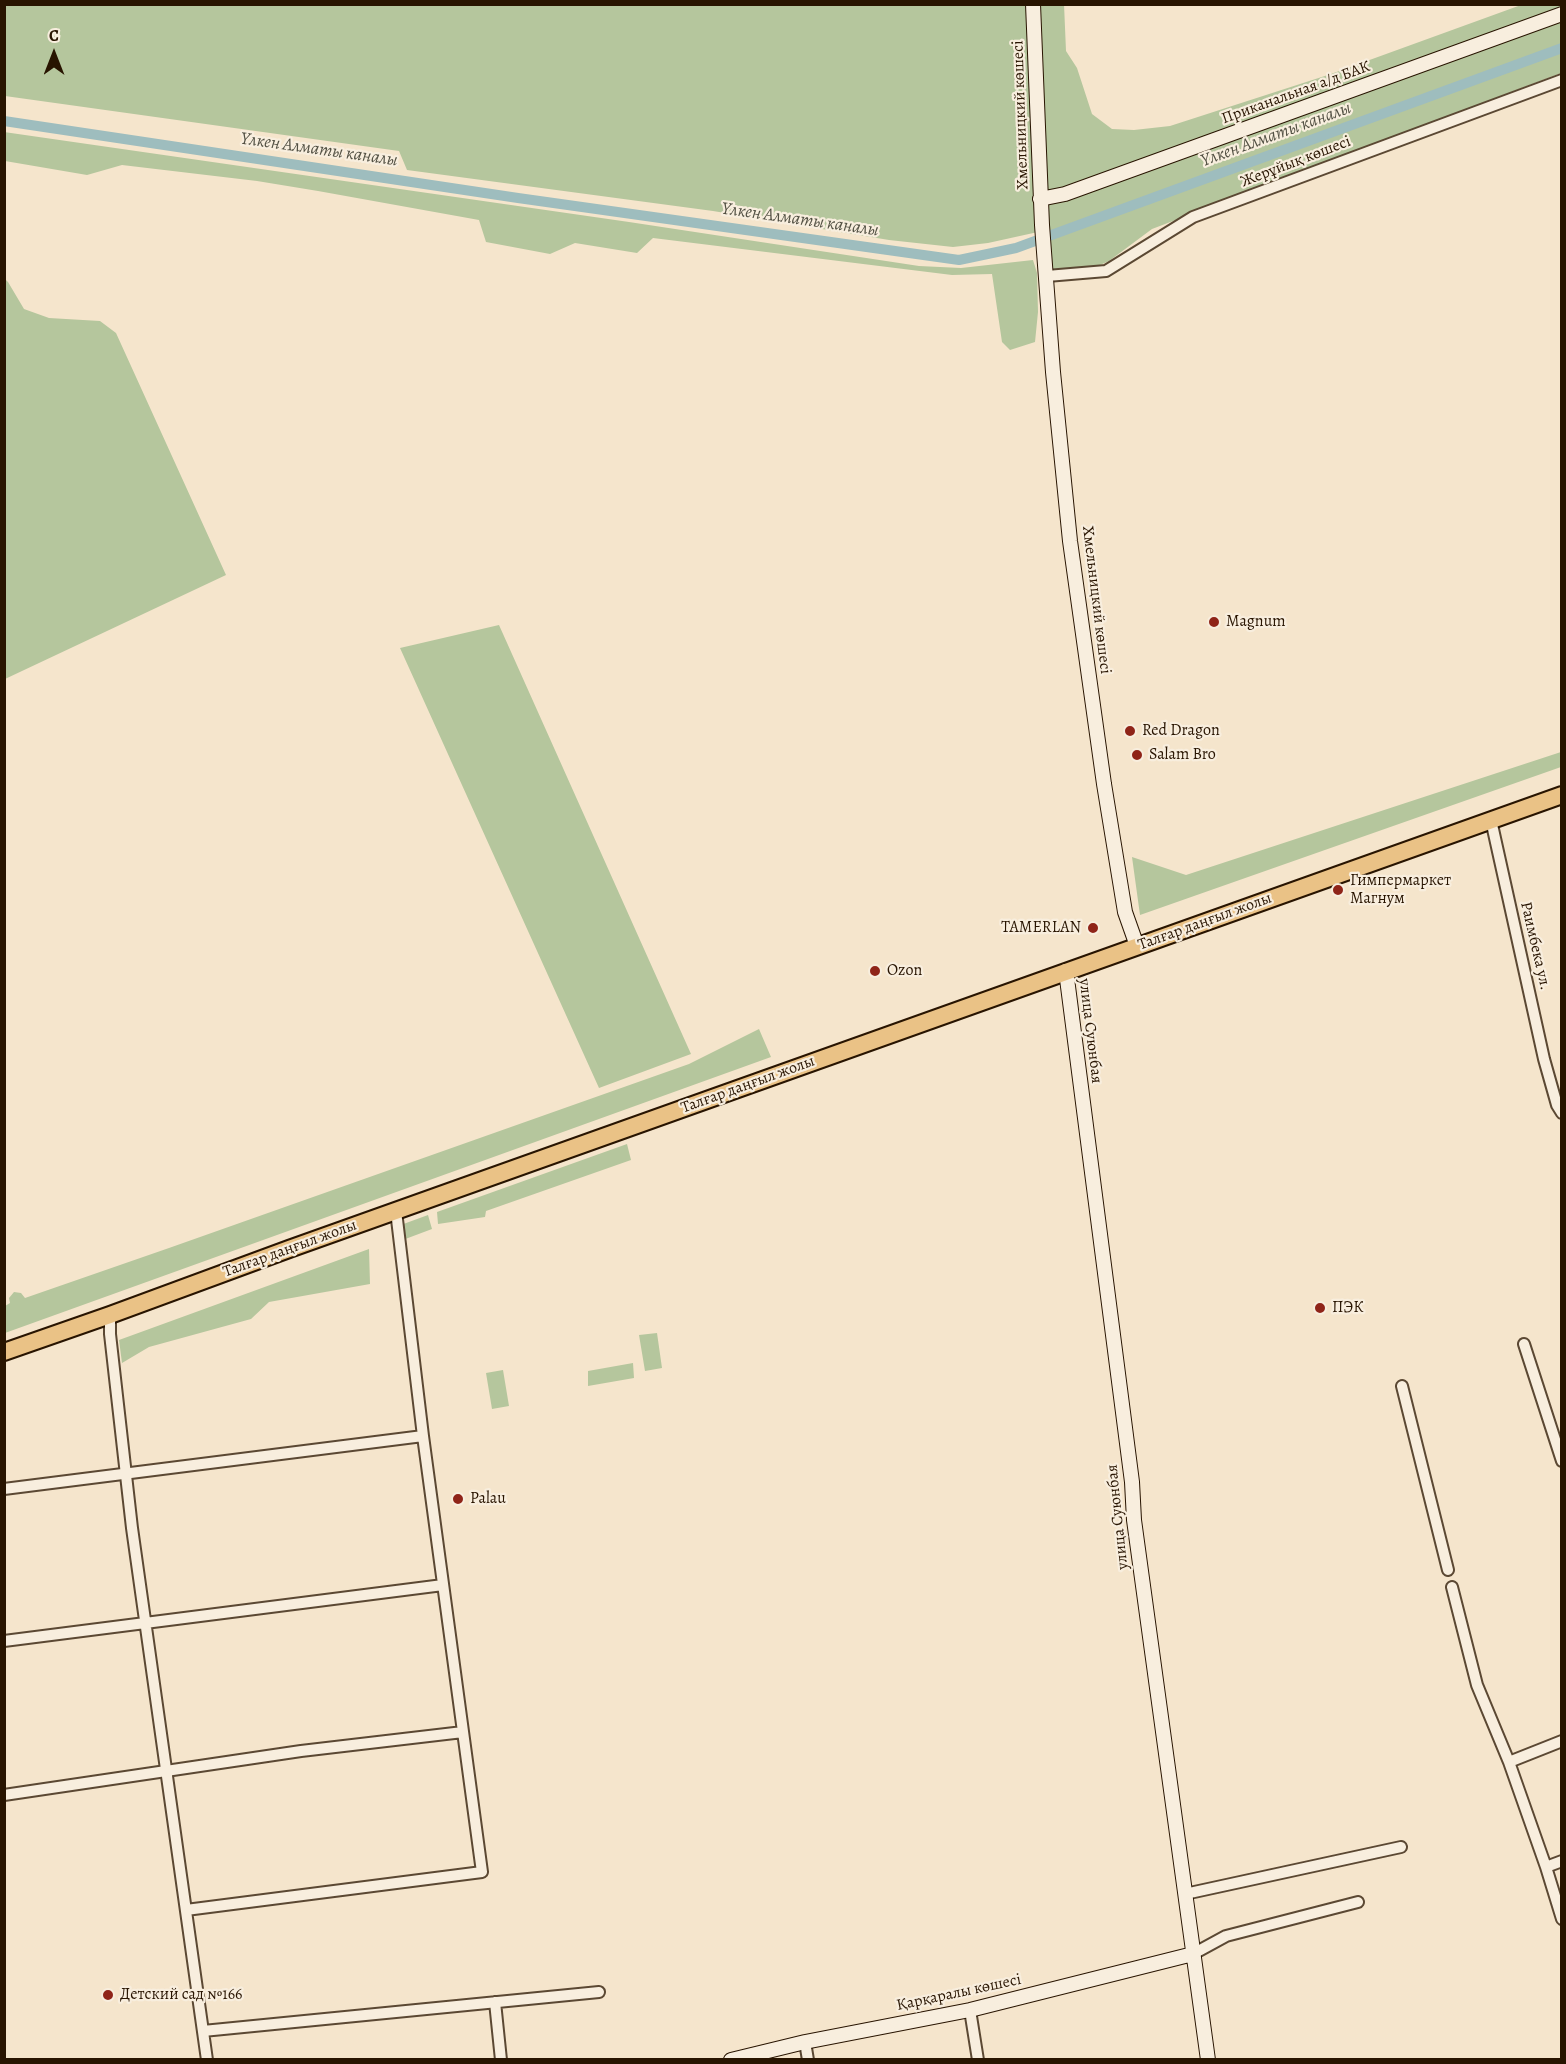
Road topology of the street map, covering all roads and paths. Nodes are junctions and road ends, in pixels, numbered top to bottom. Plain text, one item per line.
1 (1033, 4) edge
2 (1562, 14) edge
3 (1562, 80) edge
4 (1040, 199) junction
5 (1047, 276) junction
6 (1562, 795) edge
7 (1491, 820) junction
8 (1137, 946) junction
9 (1066, 971) junction
10 (1562, 1113) edge
11 (396, 1211) junction
12 (110, 1316) junction
13 (1524, 1344) dead end
14 (4, 1352) edge
15 (1402, 1386) dead end
16 (423, 1436) junction
17 (1562, 1461) edge
18 (126, 1474) junction
19 (4, 1489) edge
20 (1448, 1570) dead end
21 (443, 1585) junction
22 (1452, 1587) dead end
23 (146, 1623) junction
24 (4, 1641) edge
25 (463, 1732) junction
26 (1562, 1741) edge
27 (1509, 1762) junction
28 (165, 1771) junction
29 (4, 1795) edge
30 (1401, 1847) dead end
31 (1562, 1862) edge
32 (1546, 1867) junction
33 (1185, 1894) junction
34 (1358, 1902) dead end
35 (186, 1910) junction
36 (1562, 1919) edge
37 (1193, 1954) junction
38 (598, 1992) dead end
39 (495, 2002) junction
40 (970, 2010) junction
41 (203, 2031) junction
42 (805, 2042) junction
43 (207, 2060) edge
44 (501, 2060) edge
45 (731, 2060) edge
46 (808, 2060) edge
47 (978, 2060) edge
48 (1208, 2060) edge

1 - 4 street, Хмельницкий көшесі
2 - 4 street, Приканальная а/д БАК
3 - 5 street, Жерұйық көшесі
4 - 5 street, Хмельницкий көшесі
5 - 8 street, Хмельницкий көшесі
6 - 7 main road, Талғар даңғыл жолы
7 - 8 main road, Талғар даңғыл жолы
7 - 10 street, Раимбека ул.
8 - 9 main road, Талғар даңғыл жолы
9 - 11 main road, Талғар даңғыл жолы
9 - 33 street, улица Суюнбая
11 - 12 main road, Талғар даңғыл жолы
11 - 16 street
12 - 14 main road, Талғар даңғыл жолы
12 - 18 street
13 - 17 street
15 - 20 street
16 - 18 street
16 - 21 street
18 - 19 street
18 - 23 street
21 - 23 street
21 - 25 street
22 - 27 street
23 - 24 street
23 - 28 street
25 - 28 street
25 - 35 street
26 - 27 street
27 - 32 street
28 - 29 street
28 - 35 street
30 - 33 street
31 - 32 street
32 - 36 street
33 - 37 street, улица Суюнбая
34 - 37 street
35 - 41 street
37 - 40 street, Қарқаралы көшесі
37 - 48 street, улица Суюнбая
38 - 39 street
39 - 41 street
39 - 44 street
40 - 42 street, Қарқаралы көшесі
40 - 47 street
41 - 43 street
42 - 45 street, Қарқаралы көшесі
42 - 46 street

